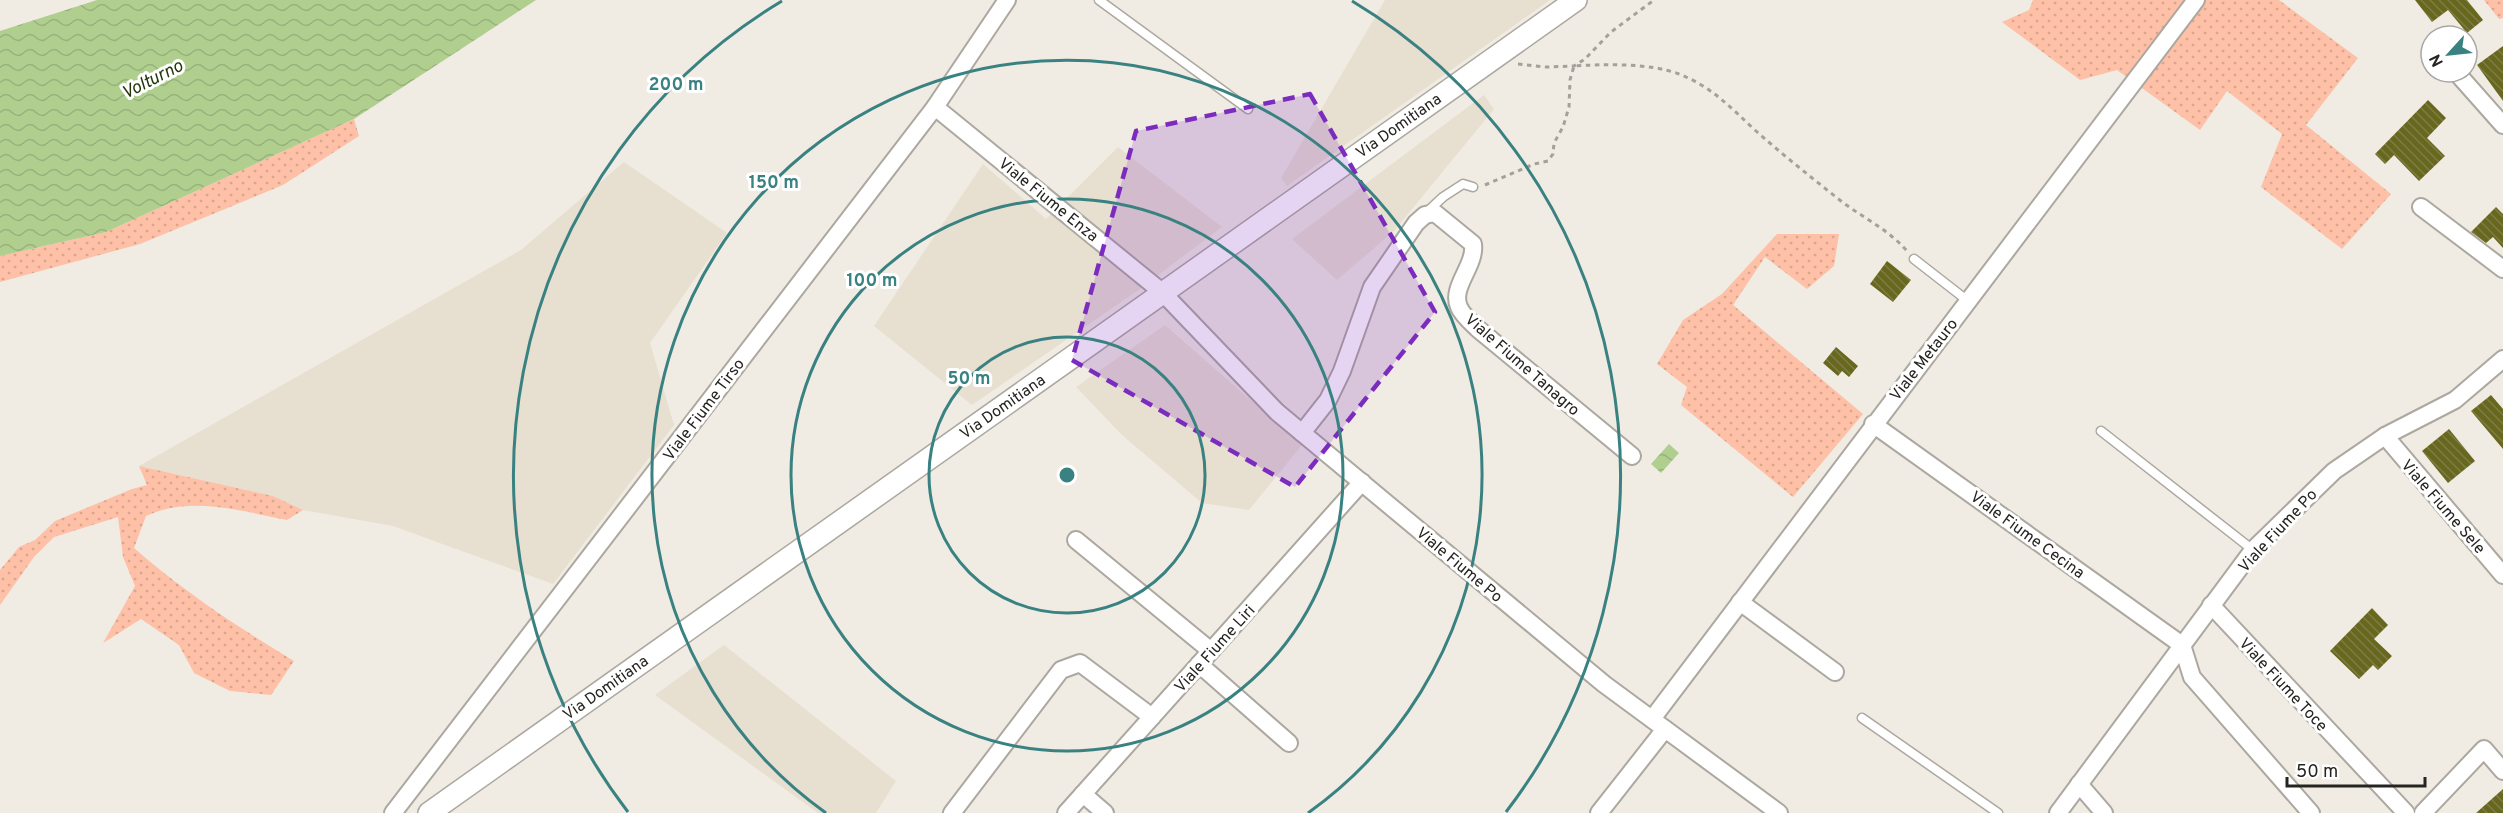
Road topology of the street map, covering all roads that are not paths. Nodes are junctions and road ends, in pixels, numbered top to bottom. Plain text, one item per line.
1 (1007, 0) edge
2 (1099, 0) edge
3 (1576, 0) edge
4 (2196, 0) edge
5 (2467, 84) edge
6 (935, 107) junction
7 (1248, 110) dead end
8 (2503, 125) edge
9 (1473, 187) road end
10 (2421, 207) dead end
11 (1425, 215) junction
12 (1914, 259) road end
13 (2503, 270) edge
14 (1162, 292) junction
15 (1968, 301) junction
16 (2503, 359) edge
17 (1873, 424) junction
18 (2101, 431) dead end
19 (1302, 433) junction
20 (2385, 436) junction
21 (1632, 456) dead end
22 (1362, 482) junction
23 (1076, 540) dead end
24 (2253, 550) junction
25 (2503, 575) edge
26 (1740, 602) junction
27 (2211, 605) junction
28 (2182, 645) junction
29 (1211, 651) junction
30 (1199, 664) junction
31 (1835, 672) dead end
32 (1152, 717) junction
33 (1862, 718) dead end
34 (1658, 724) junction
35 (1289, 743) dead end
36 (2503, 771) edge
37 (2079, 784) junction
38 (1083, 794) junction
39 (393, 813) edge
40 (429, 813) edge
41 (952, 813) edge
42 (1066, 813) edge
43 (1105, 813) edge
44 (1599, 813) edge
45 (1779, 813) edge
46 (1998, 813) edge
47 (2058, 813) edge
48 (2104, 813) edge
49 (2311, 813) edge
50 (2406, 813) edge
51 (2423, 813) edge

1 - 6 street, Viale Fiume Tirso
2 - 7 lane
3 - 14 street, Via Domitiana
4 - 15 street, Viale Metauro
5 - 8 street
6 - 14 street, Viale Fiume Enza
6 - 39 street, Viale Fiume Tirso
9 - 11 lane
10 - 13 street
11 - 19 street
11 - 21 street, Viale Fiume Tanagro
12 - 15 lane
14 - 19 street, Viale Fiume Po
14 - 40 street, Via Domitiana
15 - 17 street, Viale Metauro
16 - 20 street, Viale Fiume Po
17 - 26 street, Viale Metauro
17 - 28 street, Viale Fiume Cecina
18 - 24 lane
19 - 22 street, Viale Fiume Po
20 - 24 street, Viale Fiume Po
20 - 25 street, Viale Fiume Sele
22 - 29 street, Viale Fiume Liri
22 - 34 street, Viale Fiume Po
23 - 29 street
24 - 27 street, Viale Fiume Po
26 - 31 street
26 - 34 street, Viale Metauro
27 - 28 street, Viale Fiume Po
27 - 50 street, Viale Fiume Toce
28 - 37 street, Viale Fiume Po
28 - 49 street
29 - 30 street, Viale Fiume Liri
30 - 32 street, Viale Fiume Liri
30 - 35 street
32 - 38 street, Viale Fiume Liri
32 - 41 street
33 - 46 lane
34 - 44 street, Viale Metauro
34 - 45 street, Viale Fiume Po
36 - 51 street
37 - 47 street, Viale Fiume Po
37 - 48 street
38 - 42 street, Viale Fiume Liri
38 - 43 street

